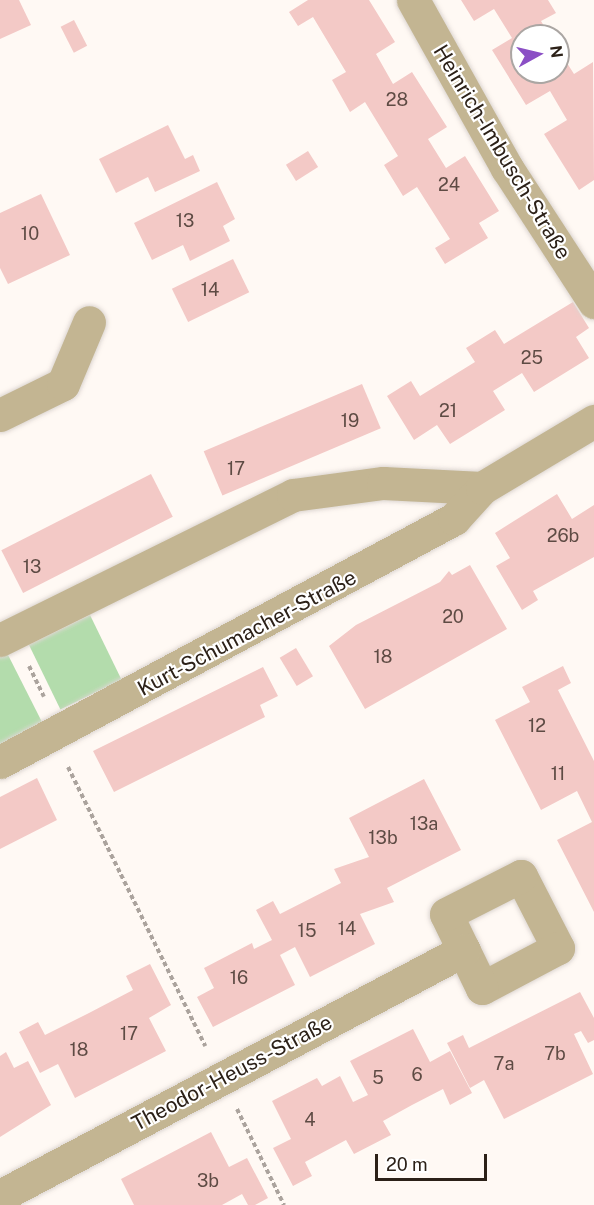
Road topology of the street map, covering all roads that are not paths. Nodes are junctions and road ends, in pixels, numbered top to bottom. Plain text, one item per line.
1 (413, 0) edge
2 (594, 302) edge
3 (89, 322) dead end
4 (0, 415) edge
5 (594, 421) edge
6 (482, 488) junction
7 (7, 636) edge
8 (0, 762) edge
9 (464, 950) dead end
10 (0, 1196) edge

1 - 2 street, Heinrich-Imbusch-Straße
3 - 4 street
5 - 6 street, Kurt-Schumacher-Straße
6 - 7 street
6 - 8 street, Kurt-Schumacher-Straße
9 - 10 street, Theodor-Heuss-Straße

